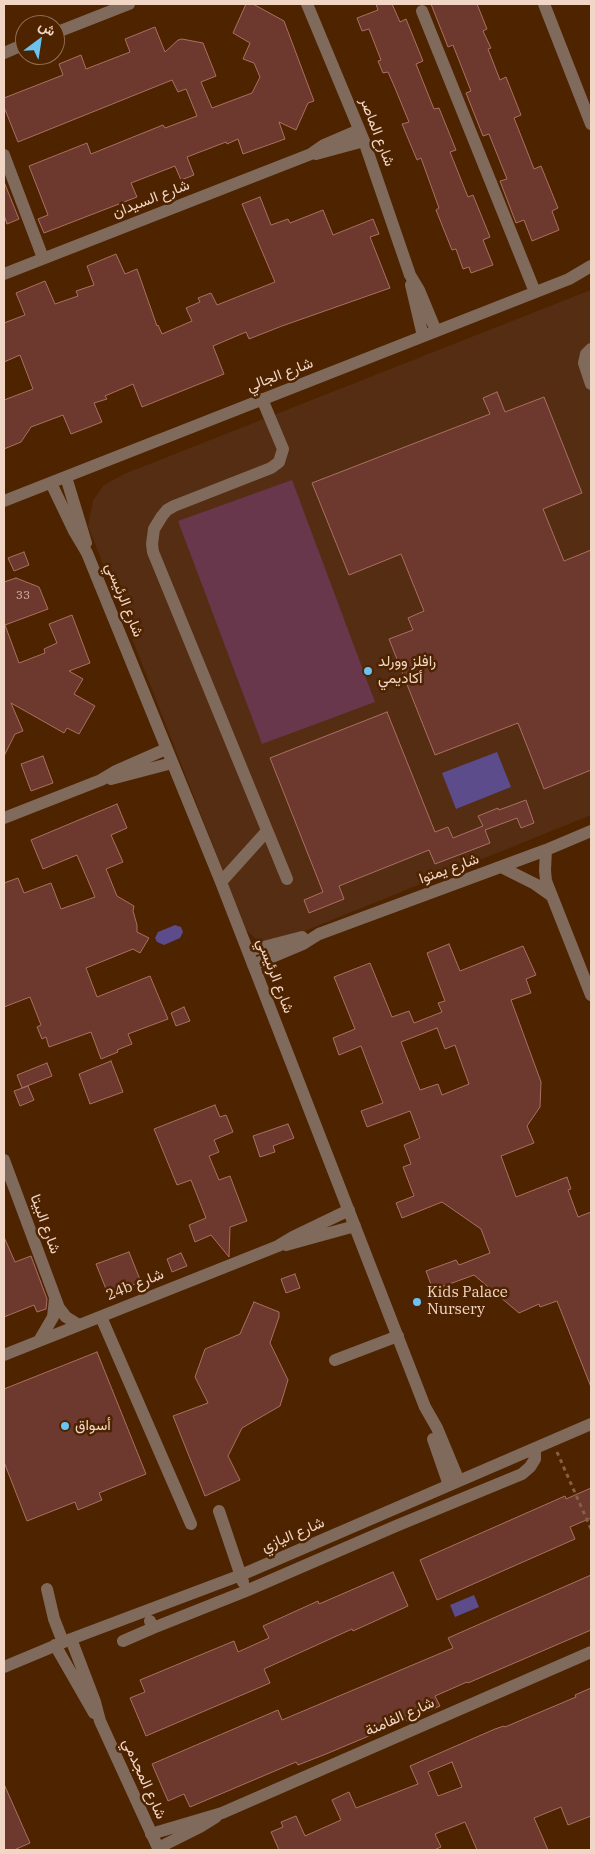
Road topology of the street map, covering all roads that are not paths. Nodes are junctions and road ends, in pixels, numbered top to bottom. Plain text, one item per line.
1 (129, 4) edge
2 (307, 4) edge
3 (544, 4) edge
4 (422, 11) dead end
5 (65, 29) edge
6 (591, 124) edge
7 (361, 136) junction
8 (4, 155) edge
9 (43, 258) junction
10 (591, 266) edge
11 (4, 274) edge
12 (410, 275) junction
13 (591, 276) edge
14 (569, 279) junction
15 (535, 292) junction
16 (436, 331) junction
17 (424, 336) junction
18 (591, 349) edge
19 (591, 384) edge
20 (262, 399) junction
21 (66, 477) junction
22 (51, 482) junction
23 (4, 501) edge
24 (88, 553) junction
25 (166, 749) junction
26 (172, 763) junction
27 (102, 780) junction
28 (4, 818) edge
29 (267, 830) junction
30 (591, 831) edge
31 (546, 850) junction
32 (501, 867) junction
33 (287, 879) dead end
34 (221, 882) junction
35 (552, 896) junction
36 (317, 935) junction
37 (248, 952) junction
38 (253, 965) junction
39 (591, 995) edge
40 (4, 1160) edge
41 (349, 1210) junction
42 (355, 1226) junction
43 (278, 1246) junction
44 (55, 1299) junction
45 (101, 1316) junction
46 (79, 1325) junction
47 (398, 1336) junction
48 (39, 1341) junction
49 (4, 1355) edge
50 (335, 1360) dead end
51 (591, 1424) edge
52 (535, 1449) junction
53 (454, 1483) junction
54 (219, 1511) dead end
55 (389, 1511) junction
56 (191, 1524) dead end
57 (396, 1526) junction
58 (241, 1575) junction
59 (47, 1589) dead end
60 (246, 1591) junction
61 (146, 1612) junction
62 (153, 1628) junction
63 (123, 1641) dead end
64 (63, 1642) junction
65 (591, 1652) edge
66 (4, 1668) edge
67 (222, 1813) junction
68 (151, 1834) junction
69 (158, 1849) edge

1 - 5 street
2 - 7 street, شارع الماصر
3 - 6 street
4 - 15 street
7 - 9 street, شارع السيدان
7 - 12 street, شارع الماصر
8 - 9 street
9 - 11 street, شارع السيدان
10 - 14 street, شارع الجالي
12 - 16 street, شارع الماصر
12 - 17 street, شارع الماصر
13 - 14 street, شارع الجالي
14 - 15 street, شارع الجالي
15 - 16 street, شارع الجالي
16 - 17 street, شارع الجالي
17 - 20 street, شارع الجالي
18 - 19 street
20 - 21 street, شارع الجالي
20 - 29 street
21 - 22 street, شارع الجالي
21 - 24 street, شارع الرئيسي
22 - 23 street, شارع الجالي
22 - 24 street, شارع الرئيسي
24 - 25 street, شارع الرئيسي
25 - 26 street, شارع الرئيسي
25 - 27 street
26 - 27 street
26 - 34 street, شارع الرئيسي
27 - 28 street
29 - 33 street
29 - 34 street
30 - 31 street, شارع يمتوا
31 - 32 street, شارع يمتوا
31 - 35 street
32 - 35 street
32 - 36 street, شارع يمتوا
34 - 37 street, شارع الرئيسي
35 - 39 street
36 - 37 street, شارع يمتوا
36 - 38 street, شارع يمتوا
37 - 38 street, شارع الرئيسي
38 - 41 street, شارع الرئيسي
40 - 44 street, شارع البيتا
41 - 42 street, شارع الرئيسي
41 - 43 street, 24b شارع
42 - 43 street, 24b شارع
42 - 47 street, شارع الرئيسي
43 - 45 street, 24b شارع
44 - 46 street, شارع البيتا
44 - 48 street
45 - 46 street, 24b شارع
45 - 56 street
46 - 48 street, 24b شارع
47 - 50 street
47 - 53 street, شارع الرئيسي
48 - 49 street, 24b شارع
51 - 52 street, شارع اليازي
52 - 53 street, شارع اليازي
52 - 57 street
53 - 55 street, شارع اليازي
54 - 58 street
55 - 57 street
55 - 58 street, شارع اليازي
57 - 60 street
58 - 60 street
58 - 61 street, شارع اليازي
59 - 64 street, شارع المجدمي
60 - 62 street
61 - 62 street
61 - 64 street, شارع اليازي
62 - 63 street
64 - 66 street, شارع اليازي
64 - 68 street, شارع المجدمي
65 - 67 street, شارع الفامنة
67 - 68 street, شارع الفامنة
67 - 69 street, شارع الفامنة
68 - 69 street, شارع المجدمي

